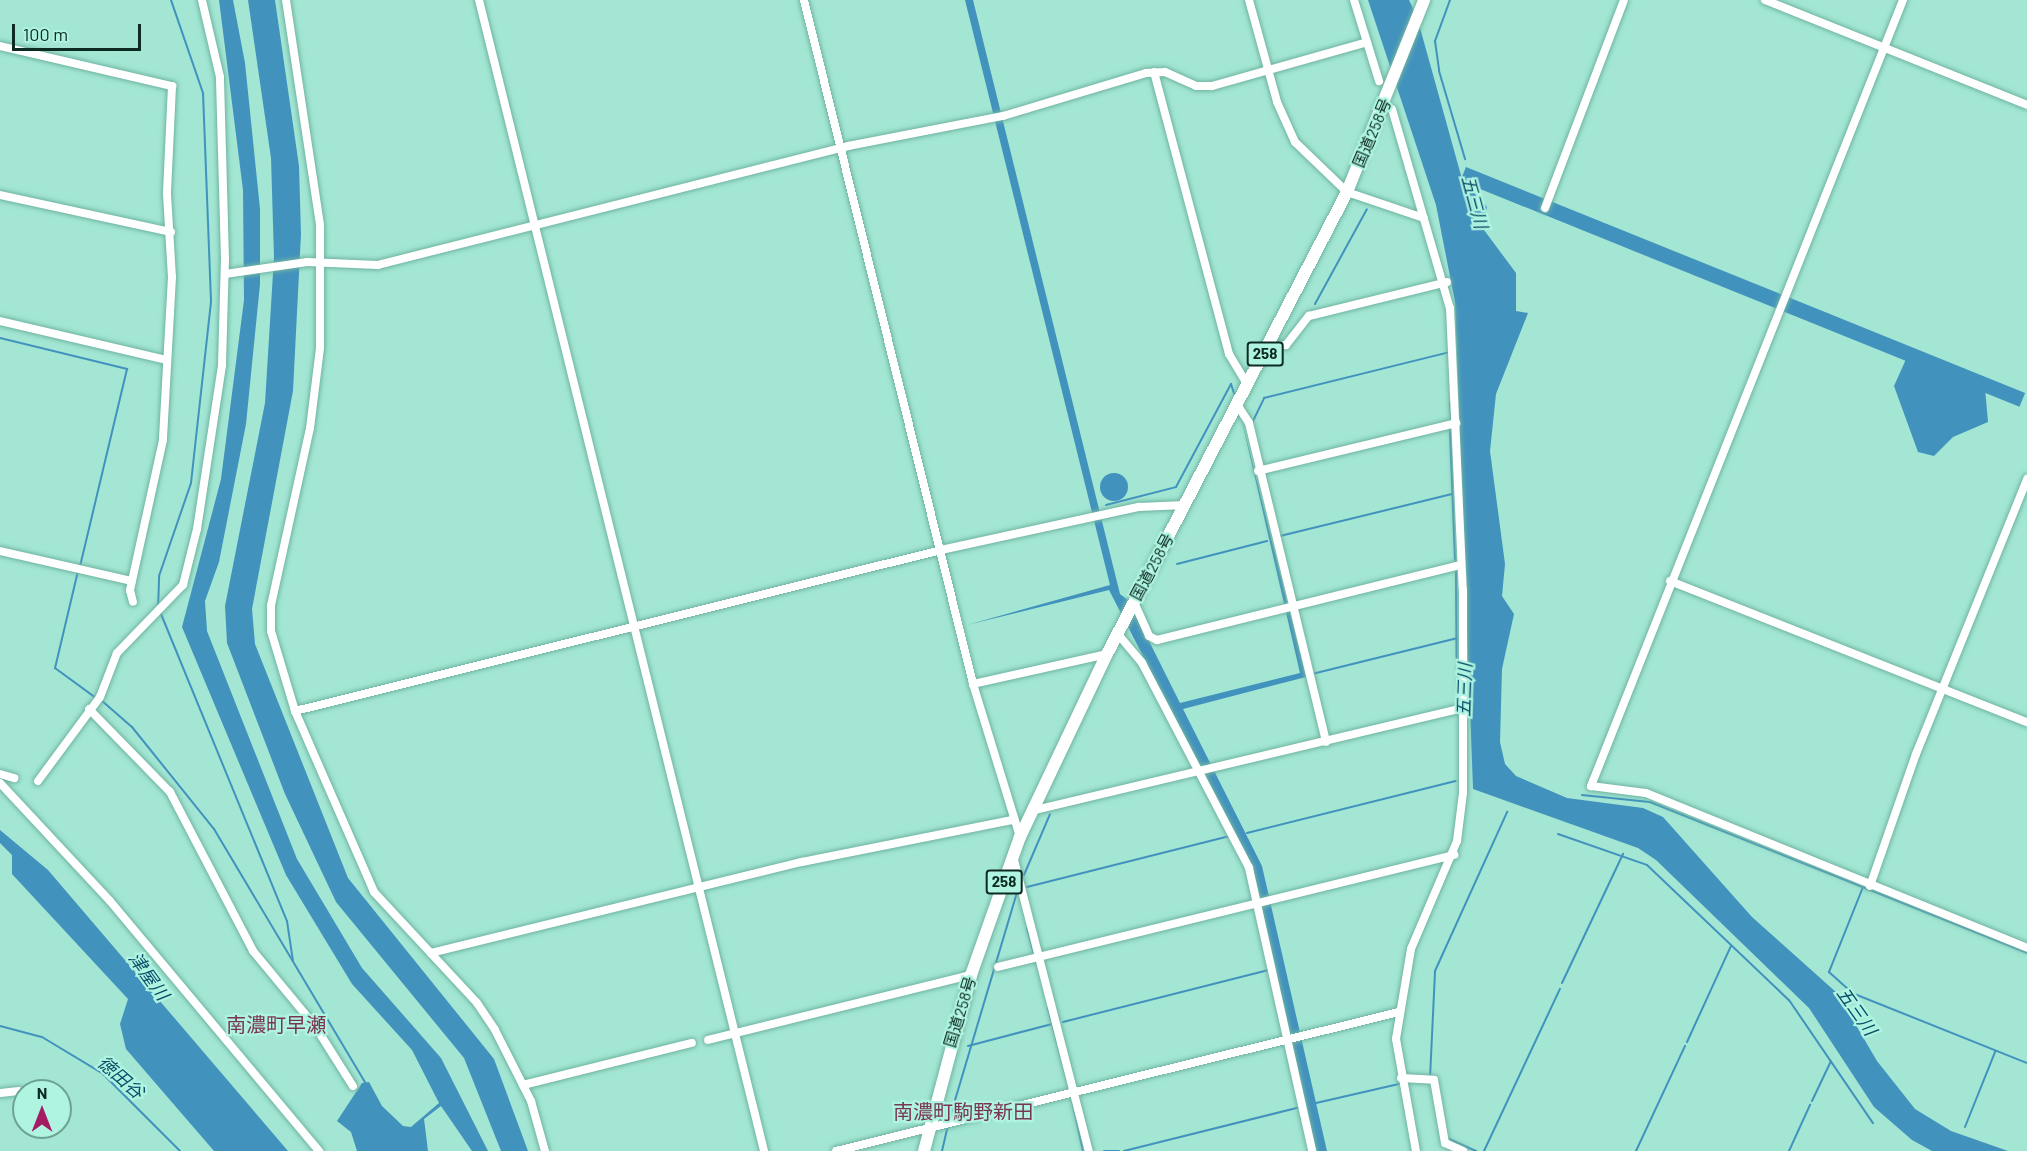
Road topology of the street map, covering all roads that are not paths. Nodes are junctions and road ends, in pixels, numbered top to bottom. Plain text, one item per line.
1 (202, 0) edge
2 (286, 0) edge
3 (479, 0) edge
4 (804, 0) edge
5 (1249, 0) edge
6 (1354, 0) edge
7 (1624, 0) edge
8 (1765, 0) edge
9 (1903, 0) edge
10 (1424, 2) edge
11 (1367, 42) junction
12 (0, 46) edge
13 (1884, 47) junction
14 (1266, 67) junction
15 (1154, 72) junction
16 (1379, 81) dead end
17 (2027, 105) edge
18 (1392, 109) dead end
19 (839, 149) junction
20 (1347, 192) junction
21 (0, 195) edge
22 (1545, 208) dead end
23 (1424, 218) junction
24 (532, 225) junction
25 (171, 232) junction
26 (322, 263) junction
27 (225, 274) junction
28 (1447, 282) junction
29 (0, 321) edge
30 (1268, 347) junction
31 (166, 360) junction
32 (1248, 386) junction
33 (1238, 406) junction
34 (1456, 423) junction
35 (1258, 471) junction
36 (2027, 479) edge
37 (1185, 505) junction
38 (940, 550) junction
39 (0, 551) edge
40 (1461, 565) junction
41 (132, 581) junction
42 (1670, 581) junction
43 (134, 602) dead end
44 (1134, 602) junction
45 (1288, 607) junction
46 (636, 626) junction
47 (1119, 630) junction
48 (1107, 654) junction
49 (973, 684) junction
50 (1942, 689) junction
51 (1464, 708) junction
52 (89, 709) junction
53 (295, 711) junction
54 (2027, 722) edge
55 (1326, 742) junction
56 (0, 774) edge
57 (1200, 774) junction
58 (14, 778) dead end
59 (38, 781) dead end
60 (0, 783) edge
61 (1031, 811) junction
62 (1012, 820) junction
63 (1020, 837) junction
64 (1454, 855) junction
65 (1013, 856) junction
66 (1870, 886) junction
67 (700, 888) junction
68 (1257, 903) junction
69 (2027, 948) edge
70 (431, 953) junction
71 (1040, 957) junction
72 (998, 967) dead end
73 (971, 975) junction
74 (1399, 1012) junction
75 (735, 1032) junction
76 (1288, 1039) junction
77 (708, 1040) dead end
78 (692, 1043) dead end
79 (1401, 1078) junction
80 (523, 1085) junction
81 (353, 1086) dead end
82 (1074, 1092) junction
83 (929, 1128) junction
84 (319, 1151) edge
85 (545, 1151) edge
86 (764, 1151) edge
87 (836, 1151) edge
88 (924, 1151) edge
89 (1089, 1151) edge
90 (1312, 1151) edge
91 (1416, 1151) edge
92 (1463, 1151) edge

1 - 27 street
2 - 26 street
3 - 24 street
4 - 19 street
5 - 14 street
6 - 11 street
7 - 22 street
8 - 13 street
9 - 13 street
10 - 20 highway, 国道258号 / 258
11 - 14 street
11 - 16 street
12 - 25 street
13 - 17 street
13 - 42 street
14 - 15 street
14 - 20 street
15 - 19 street
15 - 32 street
18 - 23 street
19 - 24 street
19 - 38 street
20 - 23 street
20 - 30 highway, 国道258号 / 258
21 - 25 street
23 - 28 street
24 - 26 street
24 - 46 street
25 - 31 street
26 - 27 street
26 - 53 street
27 - 52 street
28 - 30 street
28 - 34 street
29 - 31 street
30 - 32 highway, 国道258号 / 258
31 - 41 street
32 - 33 highway, 国道258号 / 258
33 - 35 street
33 - 37 highway, 国道258号 / 258
34 - 35 street
34 - 40 street
35 - 45 street
36 - 50 street
37 - 38 street
37 - 44 highway, 国道258号 / 258
38 - 46 street
38 - 49 street
39 - 41 street
40 - 45 street
40 - 51 street
41 - 43 street
42 - 50 street
42 - 66 street
44 - 45 street
44 - 47 highway, 国道258号 / 258
45 - 55 street
46 - 53 street
46 - 67 street
47 - 48 highway, 国道258号 / 258
47 - 57 street
48 - 49 street
48 - 61 highway, 国道258号 / 258
49 - 62 street
50 - 54 street
50 - 66 street
51 - 55 street
51 - 64 street
52 - 59 street
52 - 81 street
53 - 70 street
55 - 57 street
56 - 58 street
57 - 61 street
57 - 68 street
60 - 84 street
61 - 63 highway, 国道258号 / 258
62 - 63 street
62 - 67 street
63 - 65 highway, 国道258号 / 258
64 - 68 street
64 - 74 street
65 - 71 street
65 - 73 highway, 国道258号 / 258
66 - 69 street
67 - 70 street
67 - 75 street
68 - 71 street
68 - 76 street
70 - 80 street
71 - 72 street
71 - 82 street
73 - 75 street
73 - 83 highway, 国道258号 / 258
74 - 76 street
74 - 79 street
75 - 77 street
75 - 86 street
76 - 82 street
76 - 90 street
78 - 80 street
79 - 91 street
79 - 92 street
80 - 85 street
82 - 83 street
82 - 89 street
83 - 87 street
83 - 88 highway, 国道258号 / 258

